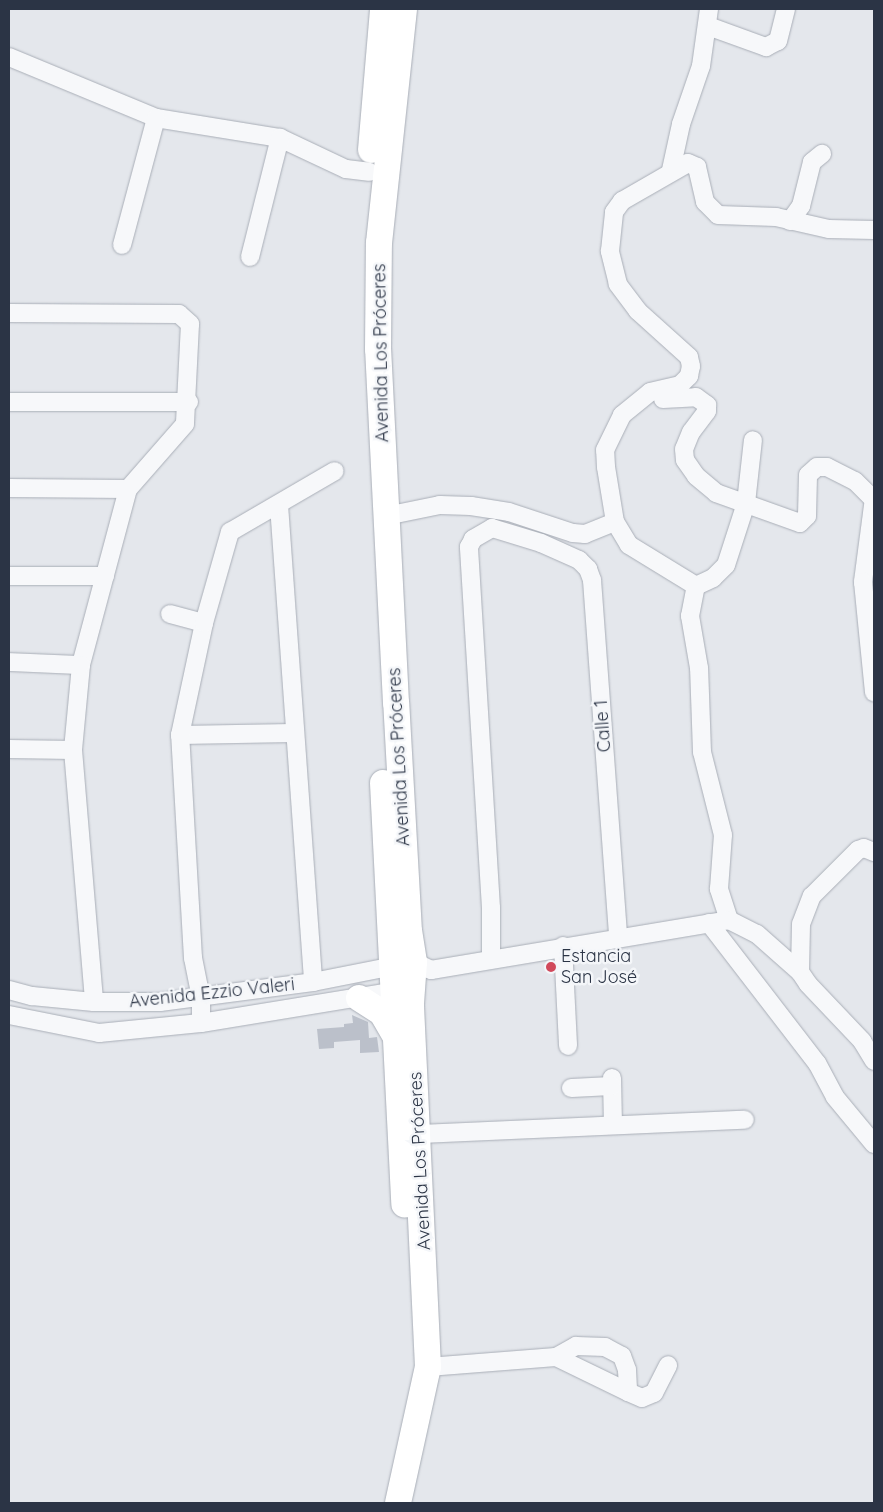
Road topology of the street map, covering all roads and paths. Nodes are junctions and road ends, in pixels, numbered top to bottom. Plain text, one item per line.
1 (384, 9) edge
2 (404, 9) edge
3 (786, 9) edge
4 (708, 17) edge
5 (9, 57) edge
6 (156, 118) junction
7 (280, 138) junction
8 (822, 154) dead end
9 (671, 170) junction
10 (369, 172) junction
11 (790, 221) junction
12 (874, 230) edge
13 (122, 245) dead end
14 (250, 257) dead end
15 (9, 313) edge
16 (650, 392) junction
17 (9, 402) edge
18 (189, 402) junction
19 (753, 440) dead end
20 (334, 471) dead end
21 (9, 488) edge
22 (128, 490) junction
23 (874, 499) edge
24 (746, 503) junction
25 (279, 505) junction
26 (386, 516) junction
27 (616, 522) junction
28 (872, 542) edge
29 (9, 576) edge
30 (105, 576) junction
31 (696, 586) junction
32 (170, 614) dead end
33 (204, 623) junction
34 (9, 662) edge
35 (81, 665) junction
36 (874, 692) edge
37 (293, 733) junction
38 (180, 736) junction
39 (9, 749) edge
40 (73, 750) junction
41 (874, 852) edge
42 (729, 920) junction
43 (709, 923) junction
44 (618, 938) junction
45 (563, 946) junction
46 (491, 959) junction
47 (800, 972) junction
48 (408, 976) junction
49 (313, 982) junction
50 (9, 990) edge
51 (201, 998) junction
52 (359, 998) junction
53 (94, 1002) junction
54 (9, 1015) edge
55 (202, 1023) junction
56 (395, 1036) junction
57 (568, 1046) dead end
58 (874, 1061) edge
59 (571, 1088) dead end
60 (745, 1120) dead end
61 (613, 1125) junction
62 (418, 1134) junction
63 (874, 1144) edge
64 (556, 1357) junction
65 (668, 1365) dead end
66 (428, 1367) junction
67 (628, 1392) junction
68 (387, 1503) edge
69 (398, 1503) edge

1 - 10 highway, Avenida Los Próceres
2 - 26 highway, Avenida Los Próceres
3 - 4 street
4 - 9 street
5 - 6 street
6 - 7 street
6 - 13 street
7 - 10 street
7 - 14 street
8 - 11 street
9 - 11 street
9 - 16 street
10 - 48 highway, Avenida Los Próceres
11 - 12 street
15 - 18 street
16 - 24 street
16 - 27 street
17 - 18 street
18 - 22 street
19 - 24 street
20 - 25 street
21 - 22 street
22 - 30 street
23 - 24 street
23 - 28 street
24 - 31 street
25 - 33 street
25 - 37 street
26 - 27 street
26 - 48 highway, Avenida Los Próceres
27 - 31 street
28 - 36 street
29 - 30 street
30 - 35 street
31 - 42 street
32 - 33 street
33 - 38 street
34 - 35 street
35 - 40 street
37 - 38 street
37 - 49 street
38 - 51 street
39 - 40 street
40 - 53 street
41 - 47 street
42 - 43 street
42 - 47 street
43 - 44 street
43 - 63 street
44 - 45 street
44 - 46 street, Calle 1
45 - 46 street
45 - 57 street
46 - 48 street
47 - 58 street
48 - 49 street, Avenida Ezzio Valeri
48 - 52 street, Avenida Ezzio Valeri
48 - 56 highway, Avenida Los Próceres
48 - 62 highway, Avenida Los Próceres
49 - 51 street, Avenida Ezzio Valeri
50 - 53 street, Avenida Ezzio Valeri
51 - 53 street, Avenida Ezzio Valeri
51 - 55 street
52 - 55 street, Avenida Ezzio Valeri
52 - 56 highway
54 - 55 street, Avenida Ezzio Valeri
56 - 68 highway, Avenida Los Próceres
59 - 61 street
60 - 61 street
61 - 62 street
62 - 66 highway, Avenida Los Próceres
64 - 66 street
64 - 67 street
64 - 67 street
65 - 67 street
66 - 69 highway, Avenida Los Próceres

